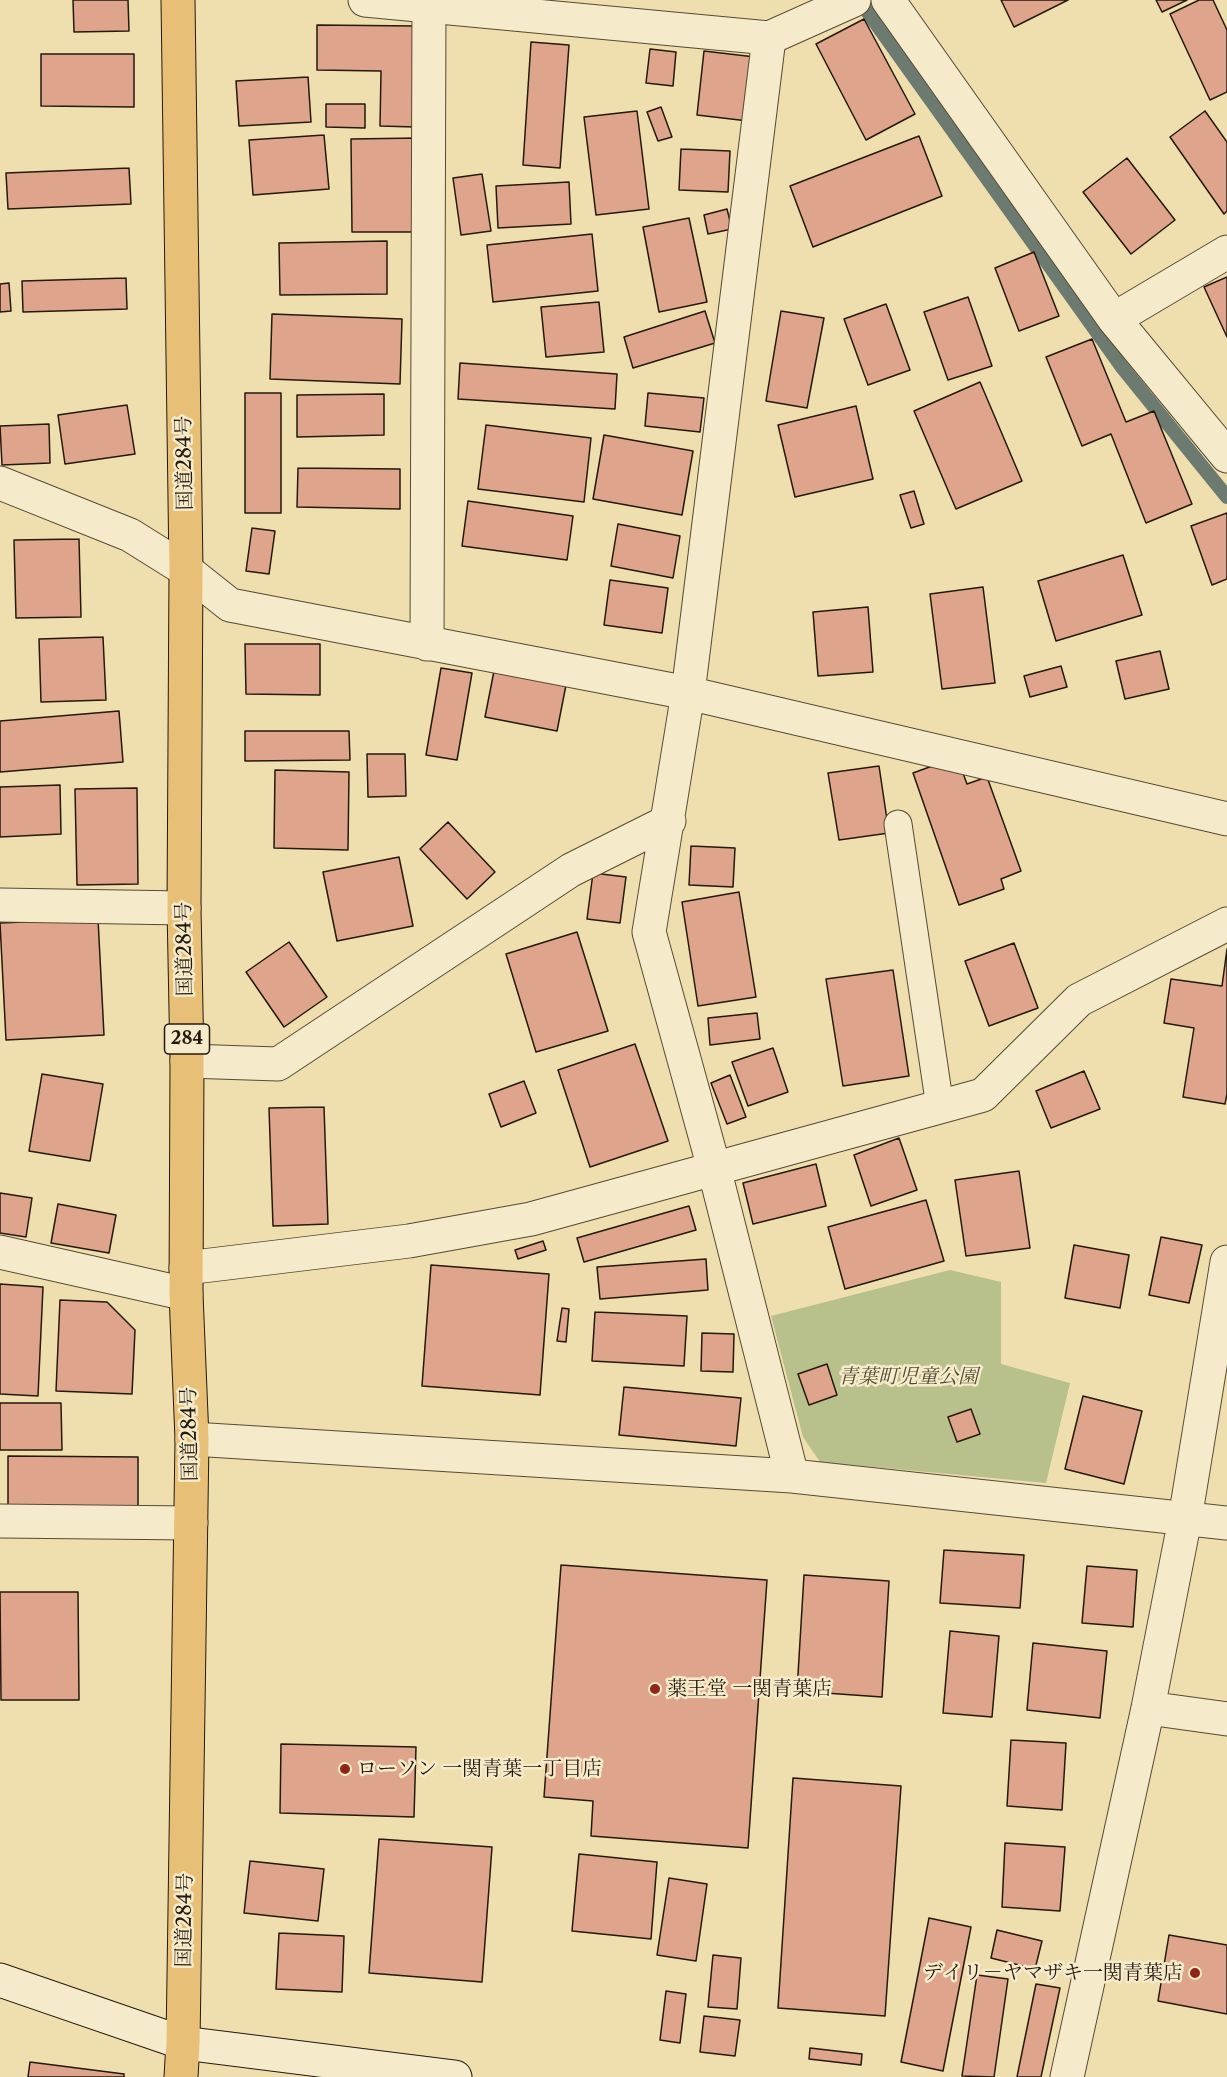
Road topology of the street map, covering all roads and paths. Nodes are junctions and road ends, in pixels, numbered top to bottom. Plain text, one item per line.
1 (178, 0) edge
2 (365, 0) edge
3 (854, 0) edge
4 (888, 0) edge
5 (429, 2) edge
6 (769, 38) junction
7 (1227, 252) edge
8 (1114, 319) junction
9 (1227, 456) edge
10 (0, 483) edge
11 (186, 570) junction
12 (427, 644) junction
13 (688, 693) junction
14 (1227, 819) edge
15 (669, 821) junction
16 (898, 824) dead end
17 (0, 905) edge
18 (184, 908) junction
19 (1227, 924) edge
20 (187, 1061) junction
21 (940, 1107) junction
22 (714, 1168) junction
23 (0, 1251) edge
24 (1227, 1262) edge
25 (186, 1281) junction
26 (192, 1439) junction
27 (792, 1476) junction
28 (1185, 1520) junction
29 (0, 1521) edge
30 (190, 1523) junction
31 (1227, 1523) edge
32 (1148, 1708) junction
33 (1227, 1719) edge
34 (0, 1980) edge
35 (183, 2043) junction
36 (181, 2077) edge
37 (454, 2077) edge
38 (1067, 2077) edge

1 - 11 highway, 国道284号 / 284
2 - 5 street
3 - 6 street
4 - 8 street
5 - 6 street
5 - 12 street
6 - 13 street
7 - 8 street
8 - 9 street
10 - 11 street
11 - 12 street
11 - 18 highway, 国道284号 / 284
12 - 13 street
13 - 14 street
13 - 15 street
15 - 20 street
15 - 22 street
16 - 21 lane
17 - 18 street
18 - 20 highway, 国道284号 / 284
19 - 21 street
20 - 25 highway, 国道284号 / 284
21 - 22 street
22 - 25 street
22 - 27 street
23 - 25 street
24 - 28 street
25 - 26 highway, 国道284号 / 284
26 - 27 street
26 - 30 highway, 国道284号 / 284
27 - 28 street
28 - 31 street
28 - 32 street
29 - 30 street
30 - 35 highway, 国道284号 / 284
32 - 33 street
32 - 38 street
34 - 35 street
35 - 36 highway, 国道284号 / 284
35 - 37 street

